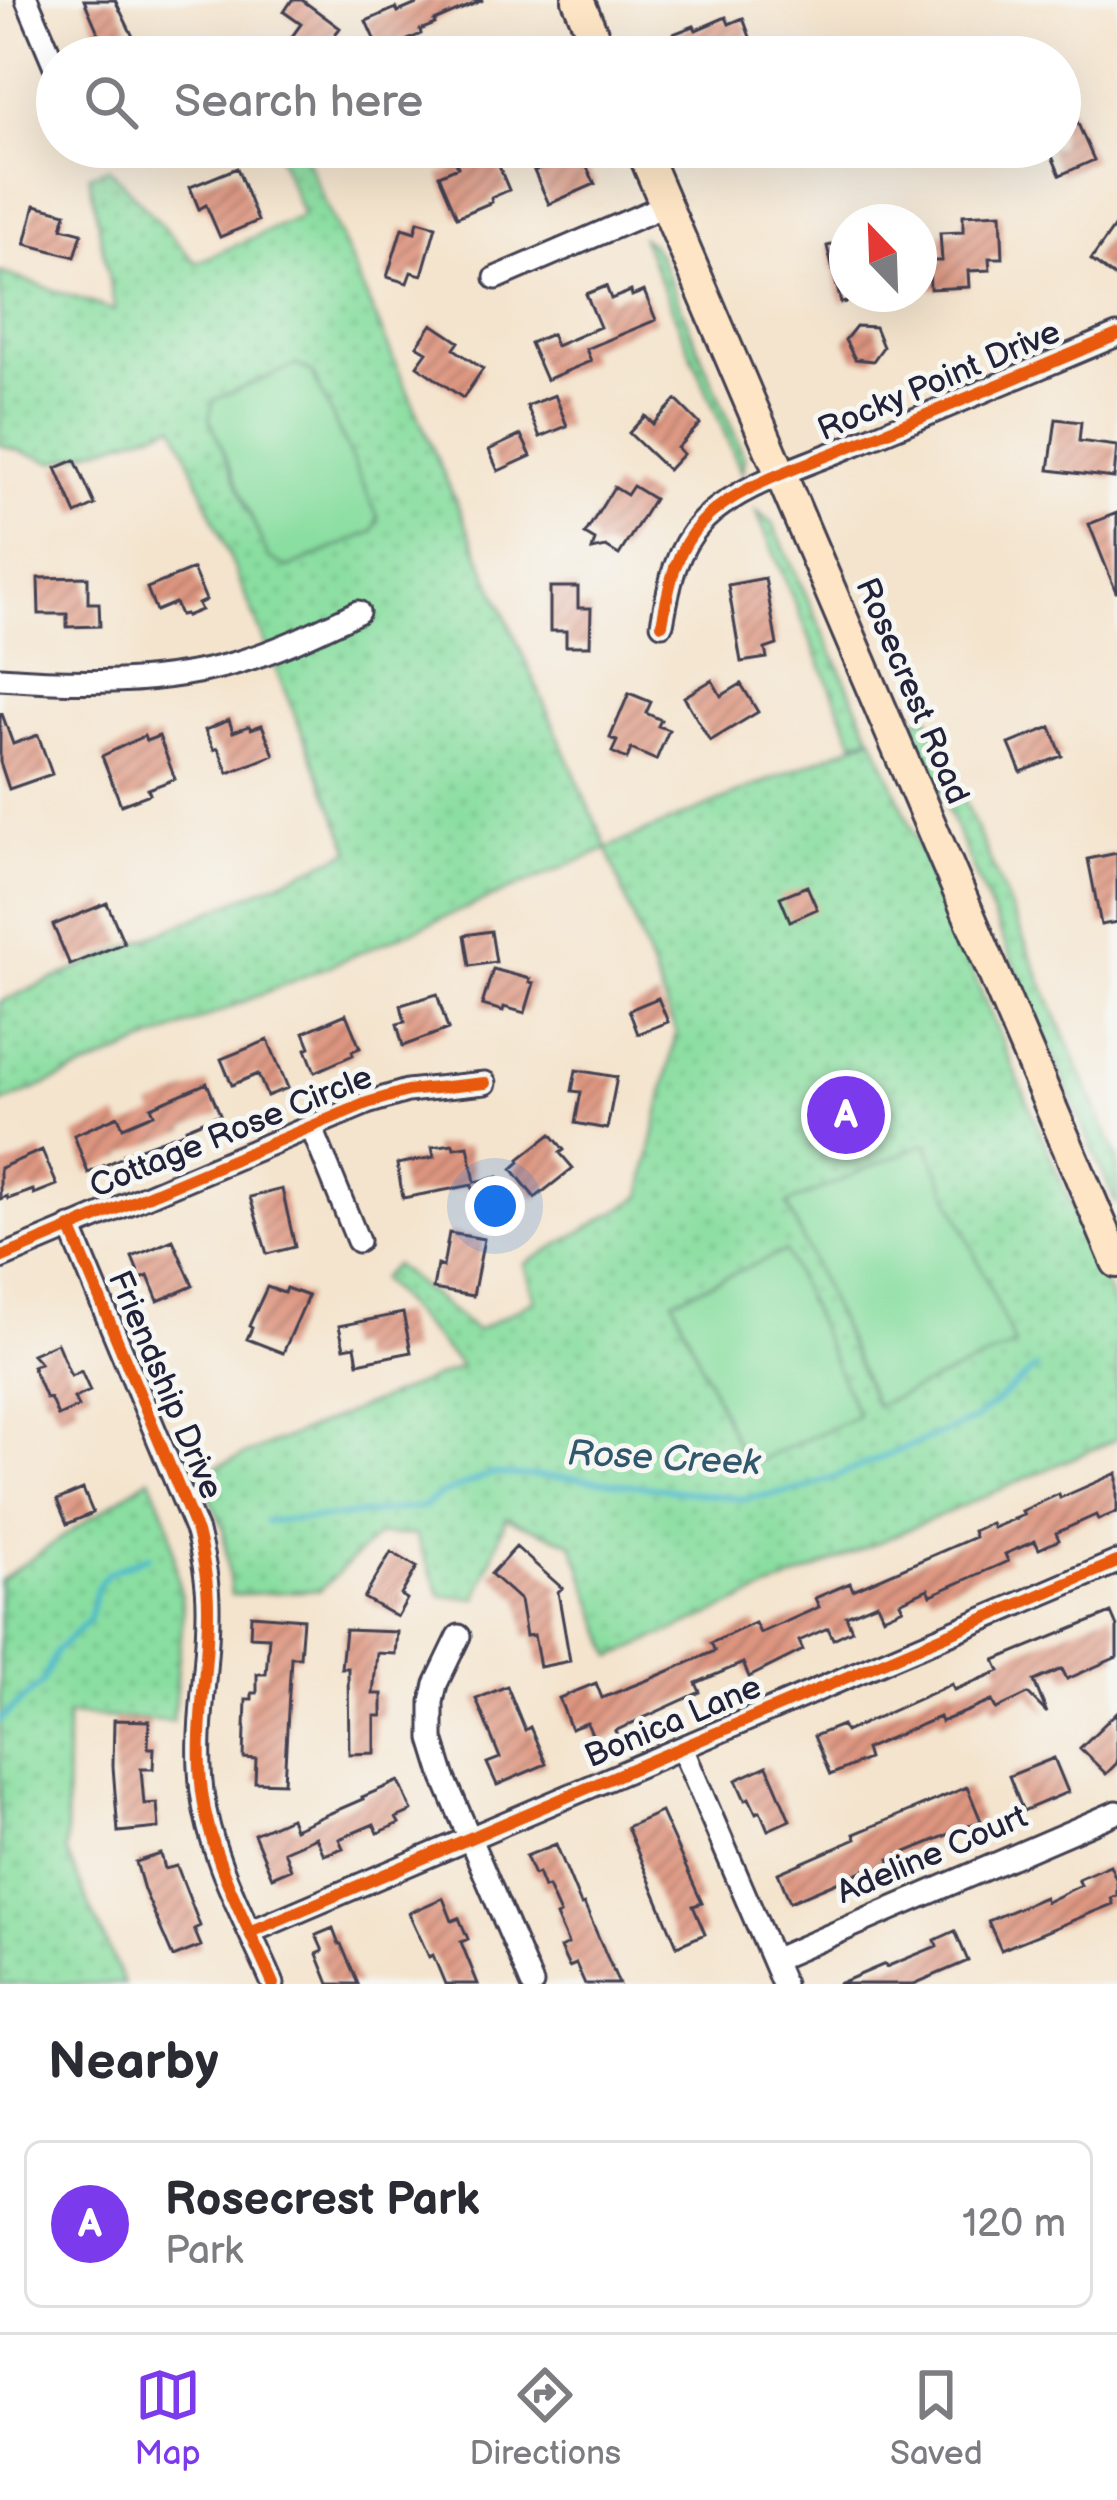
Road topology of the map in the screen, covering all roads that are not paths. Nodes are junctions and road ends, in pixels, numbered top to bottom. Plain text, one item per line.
1 (27, 0) edge
2 (578, 0) edge
3 (42, 36) edge
4 (593, 36) edge
5 (649, 168) edge
6 (666, 206) junction
7 (496, 278) dead end
8 (1117, 335) edge
9 (781, 476) junction
10 (358, 612) dead end
11 (662, 624) dead end
12 (0, 678) edge
13 (485, 1083) dead end
14 (311, 1126) junction
15 (70, 1227) junction
16 (358, 1241) dead end
17 (0, 1258) edge
18 (1117, 1262) edge
19 (1117, 1562) edge
20 (459, 1636) dead end
21 (682, 1748) junction
22 (1117, 1812) edge
23 (470, 1838) junction
24 (250, 1932) junction
25 (772, 1960) junction
26 (273, 1984) edge
27 (532, 1984) edge
28 (783, 1984) edge

1 - 3 street
2 - 4 main road
5 - 6 main road, Rosecrest Road
6 - 7 street
6 - 9 main road, Rosecrest Road
8 - 9 street, Rocky Point Drive
9 - 11 street, Rocky Point Drive
9 - 18 main road, Rosecrest Road
10 - 12 street
13 - 14 street, Cottage Rose Circle
14 - 15 street, Cottage Rose Circle
14 - 16 street
15 - 17 street, Cottage Rose Circle
15 - 24 street, Friendship Drive
19 - 21 street, Bonica Lane
20 - 23 street
21 - 23 street, Bonica Lane
21 - 25 street
22 - 25 street, Adeline Court
23 - 24 street, Bonica Lane
23 - 27 street
24 - 26 street, Friendship Drive
25 - 28 street

